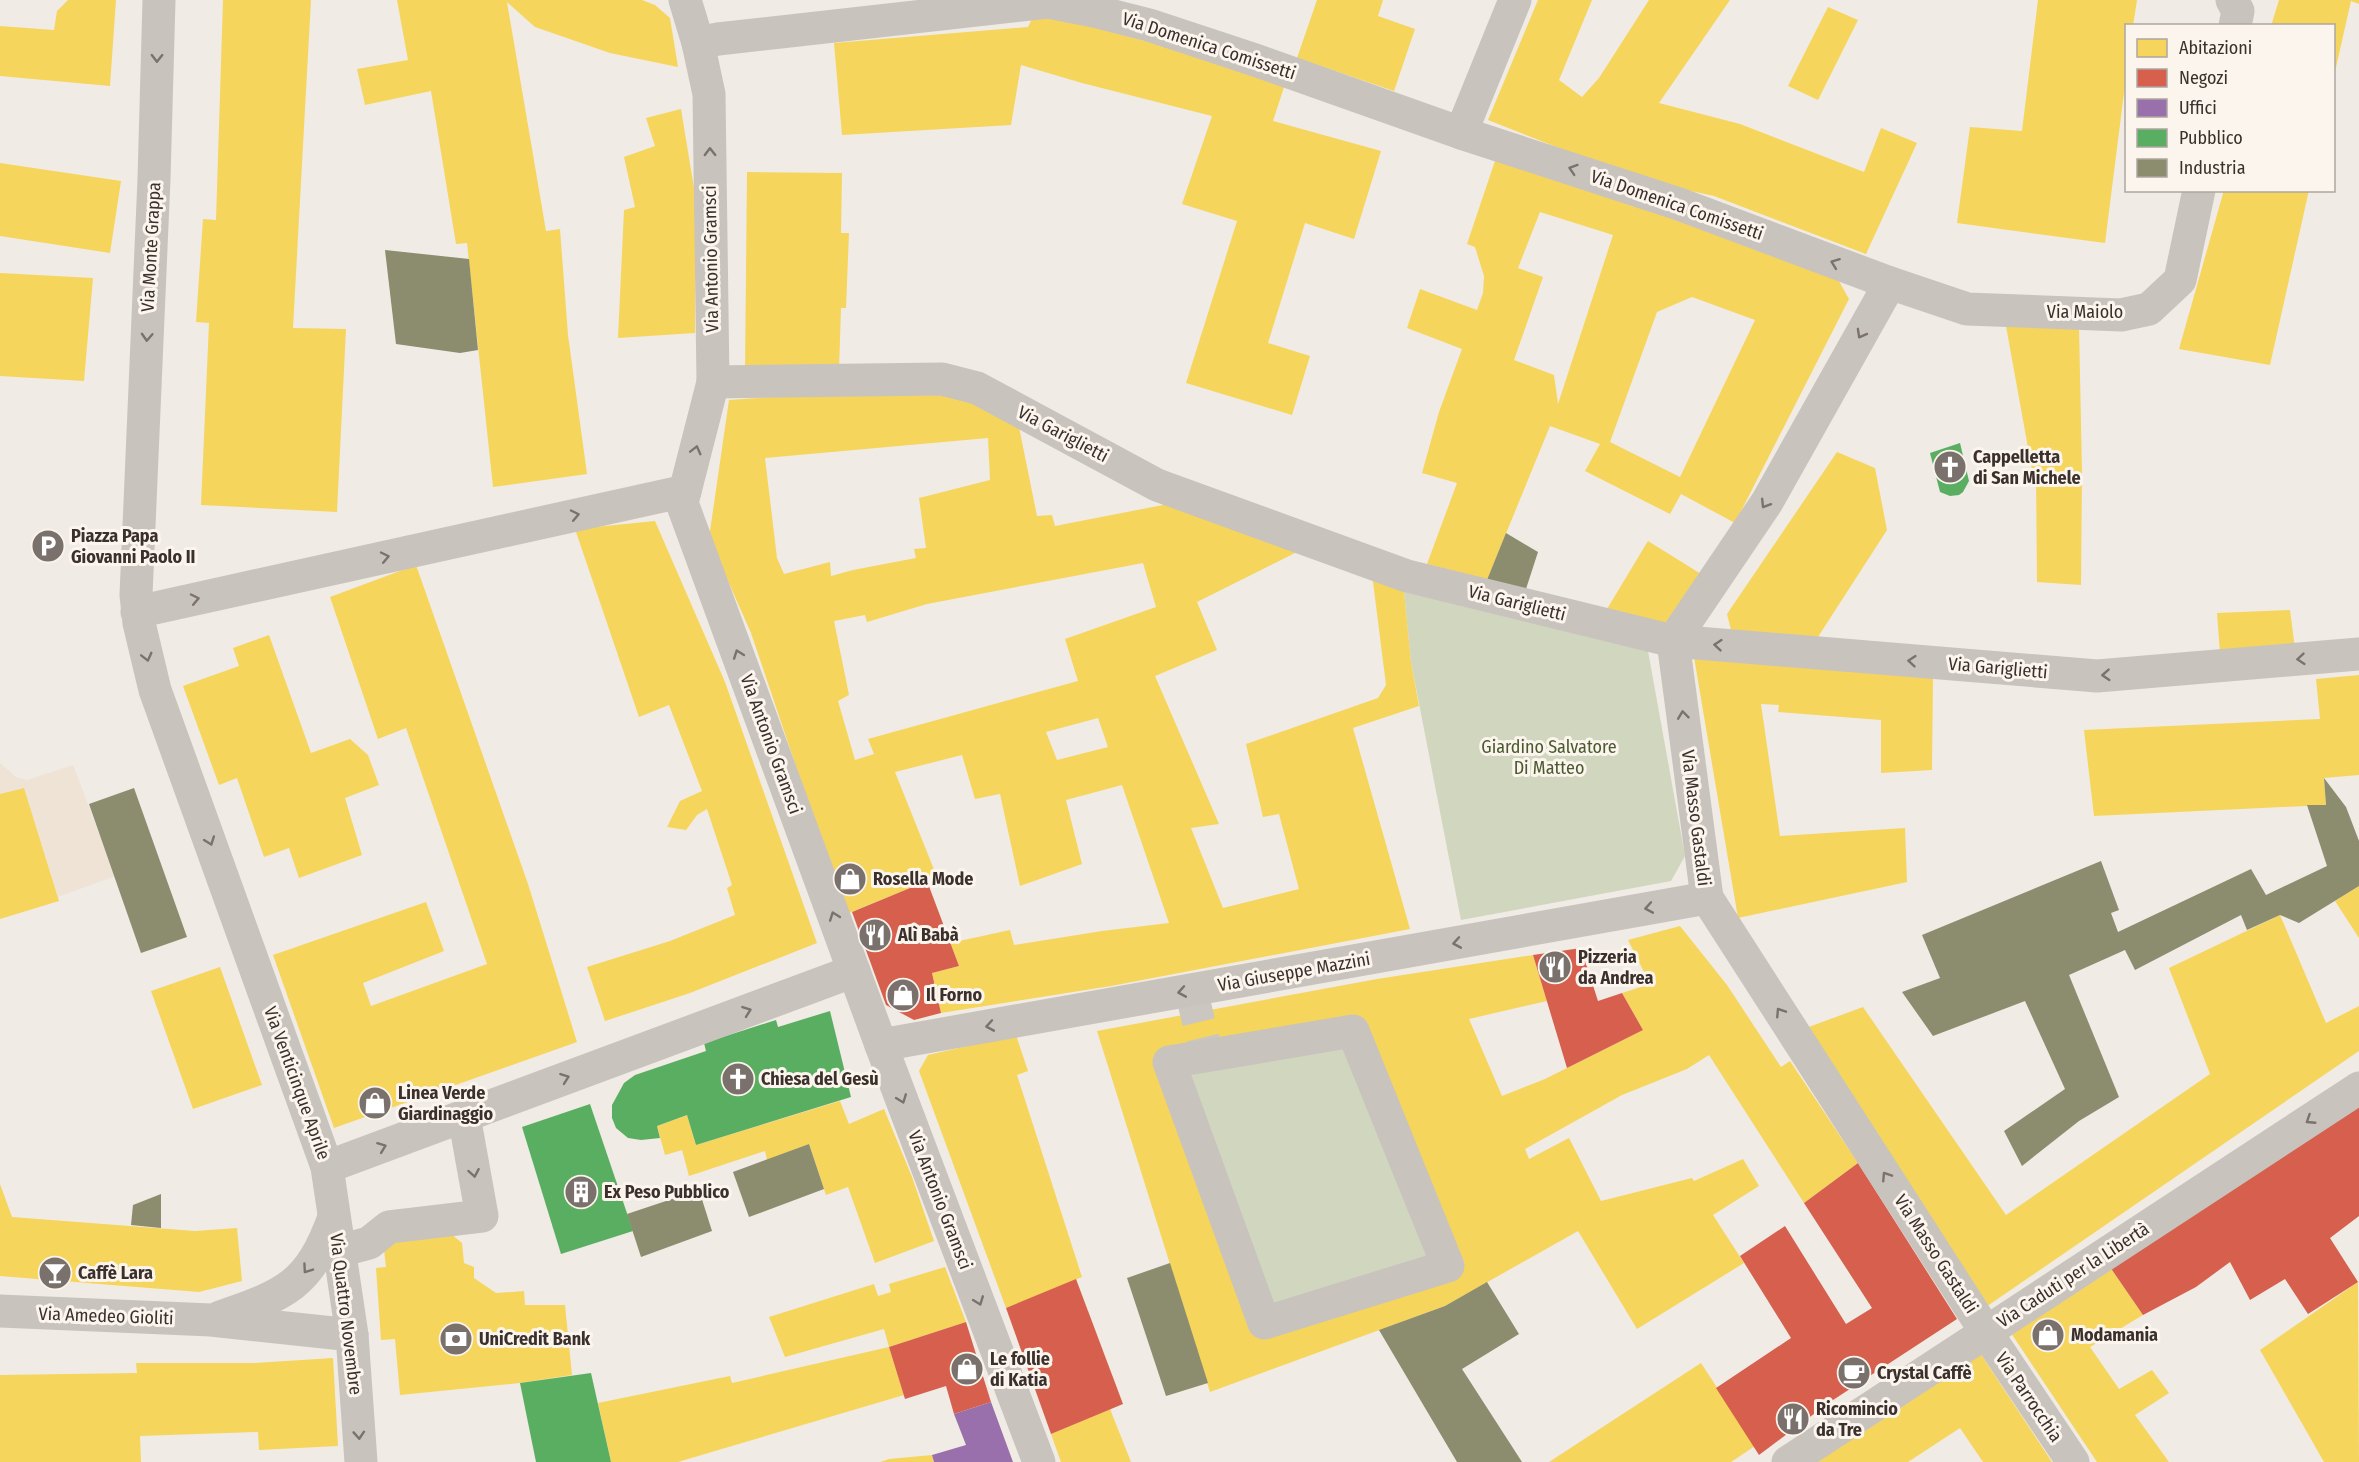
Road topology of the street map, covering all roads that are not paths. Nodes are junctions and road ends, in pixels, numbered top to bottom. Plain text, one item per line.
1 (159, 0) edge
2 (685, 0) edge
3 (1515, 0) edge
4 (2232, 0) edge
5 (2235, 24) edge
6 (698, 43) junction
7 (1461, 133) junction
8 (2199, 192) edge
9 (1890, 283) junction
10 (713, 382) junction
11 (685, 491) junction
12 (140, 494) joint
13 (137, 612) junction
14 (1673, 641) junction
15 (2359, 654) edge
16 (1707, 898) junction
17 (854, 971) junction
18 (881, 1045) junction
19 (2359, 1088) edge
20 (464, 1116) junction
21 (327, 1167) junction
22 (334, 1217) junction
23 (339, 1251) junction
24 (1448, 1266) joint
25 (0, 1311) edge
26 (211, 1320) junction
27 (1986, 1332) junction
28 (352, 1335) junction
29 (361, 1462) edge
30 (1040, 1462) edge
31 (1788, 1462) edge
32 (2073, 1462) edge

1 -> 12 street, Via Monte Grappa
2 - 6 street, Via Antonio Gramsci
3 - 7 street
4 - 5 street
6 - 7 street, Via Domenica Comissetti
10 -> 6 street, Via Antonio Gramsci
9 -> 7 street, Via Domenica Comissetti
8 - 9 street, Via Maiolo
9 -> 14 street
11 -> 10 street, Via Antonio Gramsci
10 - 14 street, Via Gariglietti
13 -> 11 street
17 -> 11 street, Via Antonio Gramsci
12 - 13 street, Via Venticinque Aprile
13 -> 21 street, Via Venticinque Aprile
15 -> 14 street, Via Gariglietti
16 -> 14 street, Via Masso Gastaldi
16 -> 18 street, Via Giuseppe Mazzini
27 -> 16 street, Via Masso Gastaldi
17 - 18 street, Via Antonio Gramsci
20 -> 17 street, Via Venticinque Aprile
18 -> 30 street, Via Antonio Gramsci
19 -> 27 street, Via Caduti per la Libertà
21 -> 20 street, Via Venticinque Aprile
20 -> 23 street
21 - 22 street, Via Quattro Novembre
22 - 23 street, Via Quattro Novembre
22 -> 26 street, Via Amedeo Gioliti
23 - 28 street, Via Quattro Novembre
24 - 24 street
25 - 26 street, Via Amedeo Gioliti
26 - 28 street, Via Amedeo Gioliti
27 - 31 street, Via Caduti per la Libertà
27 - 32 street, Via Parrocchia
28 -> 29 street, Via Quattro Novembre

